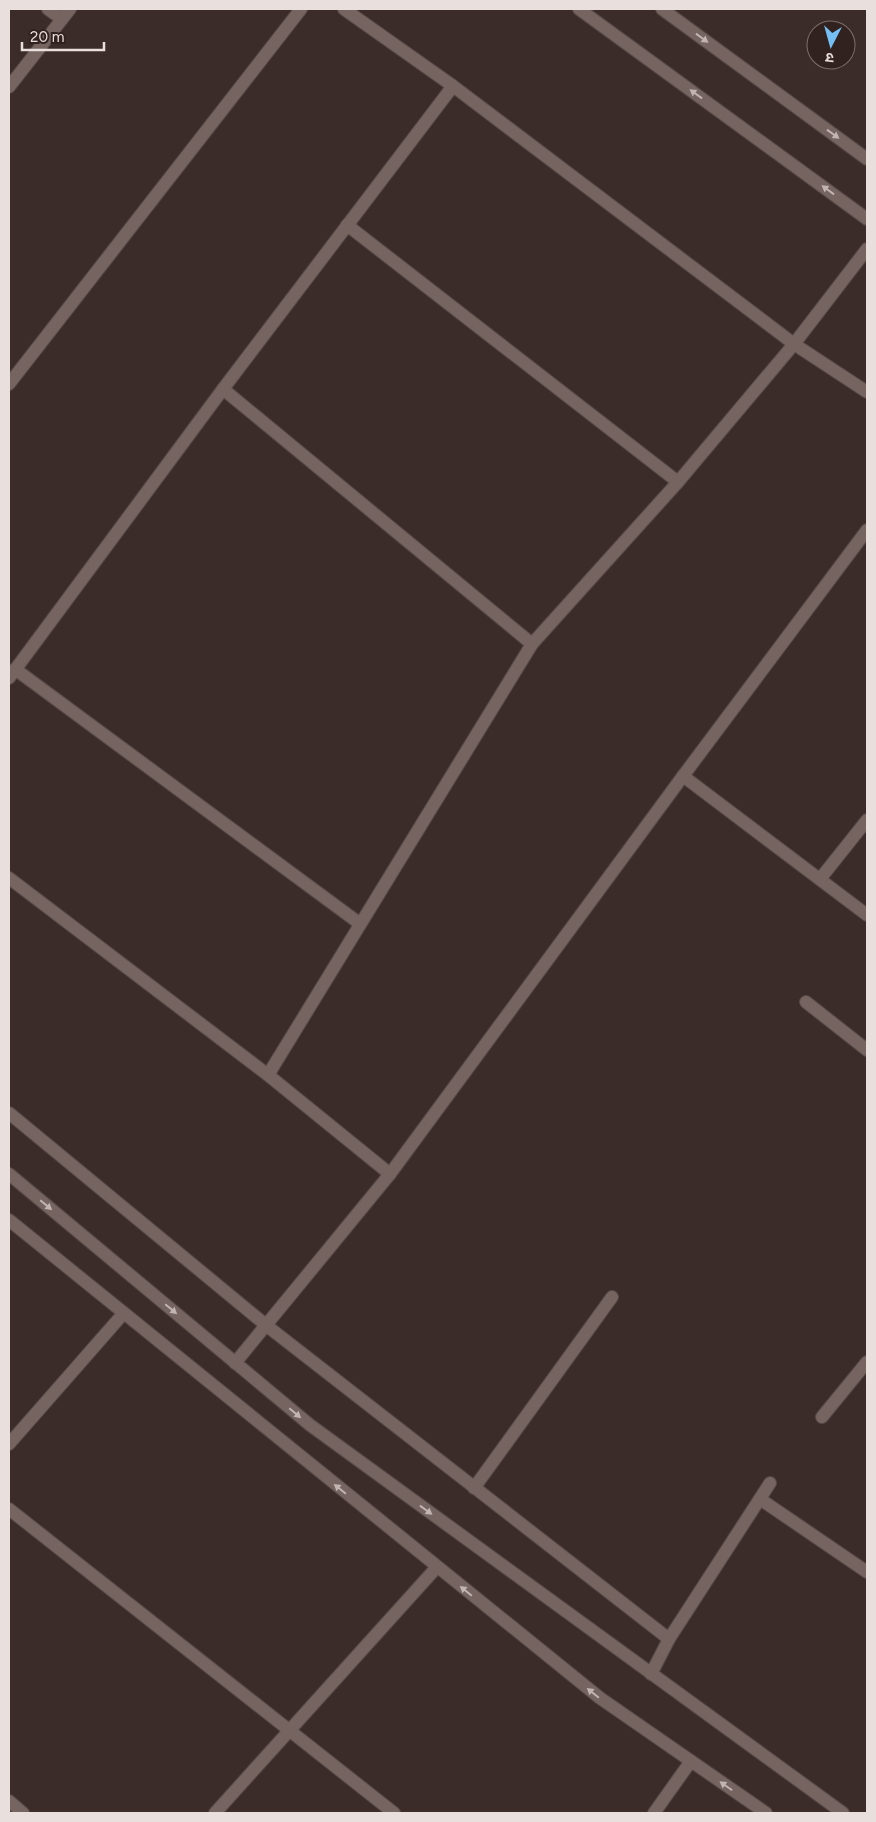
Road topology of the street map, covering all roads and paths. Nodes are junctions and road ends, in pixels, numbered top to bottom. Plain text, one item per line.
1 (48, 9) edge
2 (70, 9) edge
3 (301, 9) edge
4 (344, 9) edge
5 (579, 9) edge
6 (662, 9) edge
7 (62, 19) junction
8 (453, 86) junction
9 (9, 87) edge
10 (867, 159) edge
11 (867, 219) edge
12 (347, 225) junction
13 (867, 249) edge
14 (794, 344) junction
15 (9, 384) edge
16 (222, 389) junction
17 (867, 392) edge
18 (678, 482) junction
19 (867, 530) edge
20 (532, 644) junction
21 (12, 673) edge
22 (683, 776) junction
23 (867, 820) edge
24 (9, 878) edge
25 (820, 878) junction
26 (867, 915) edge
27 (359, 923) junction
28 (806, 1002) dead end
29 (867, 1050) edge
30 (268, 1075) junction
31 (9, 1113) edge
32 (9, 1174) edge
33 (390, 1174) junction
34 (9, 1220) edge
35 (612, 1297) dead end
36 (123, 1314) junction
37 (267, 1326) junction
38 (867, 1362) edge
39 (235, 1363) junction
40 (822, 1417) dead end
41 (9, 1444) edge
42 (770, 1483) dead end
43 (474, 1488) junction
44 (760, 1499) junction
45 (9, 1510) edge
46 (436, 1567) junction
47 (867, 1572) edge
48 (669, 1639) junction
49 (651, 1674) junction
50 (289, 1731) junction
51 (691, 1761) junction
52 (9, 1801) edge
53 (23, 1813) edge
54 (215, 1813) edge
55 (394, 1813) edge
56 (654, 1813) edge
57 (766, 1813) edge
58 (844, 1813) edge

1 - 7 street
2 - 7 street
3 - 15 street
4 - 8 street
11 -> 5 street
6 -> 10 street
7 - 9 street
8 - 12 street
8 - 14 street
12 - 16 street
12 - 18 street
13 - 14 street
14 - 17 street
14 - 18 street
16 - 20 street
16 - 21 street
18 - 20 street
19 - 22 street
20 - 27 street
21 - 27 street
22 - 25 street
22 - 33 street
23 - 25 street
24 - 30 street
25 - 26 street
27 - 30 street
28 - 29 street
30 - 33 street
31 - 37 street
32 -> 39 street
33 - 37 street
34 - 36 street
35 - 43 street
36 - 41 street
46 -> 36 street
37 - 39 street
37 - 43 street
38 - 40 street
39 -> 49 street
42 - 44 street
43 - 48 street
44 - 47 street
44 - 48 street
45 - 50 street
46 - 50 street
51 -> 46 street
48 - 49 street
49 - 58 street
50 - 54 street
50 - 55 street
51 - 56 street
57 -> 51 street
52 - 53 street

